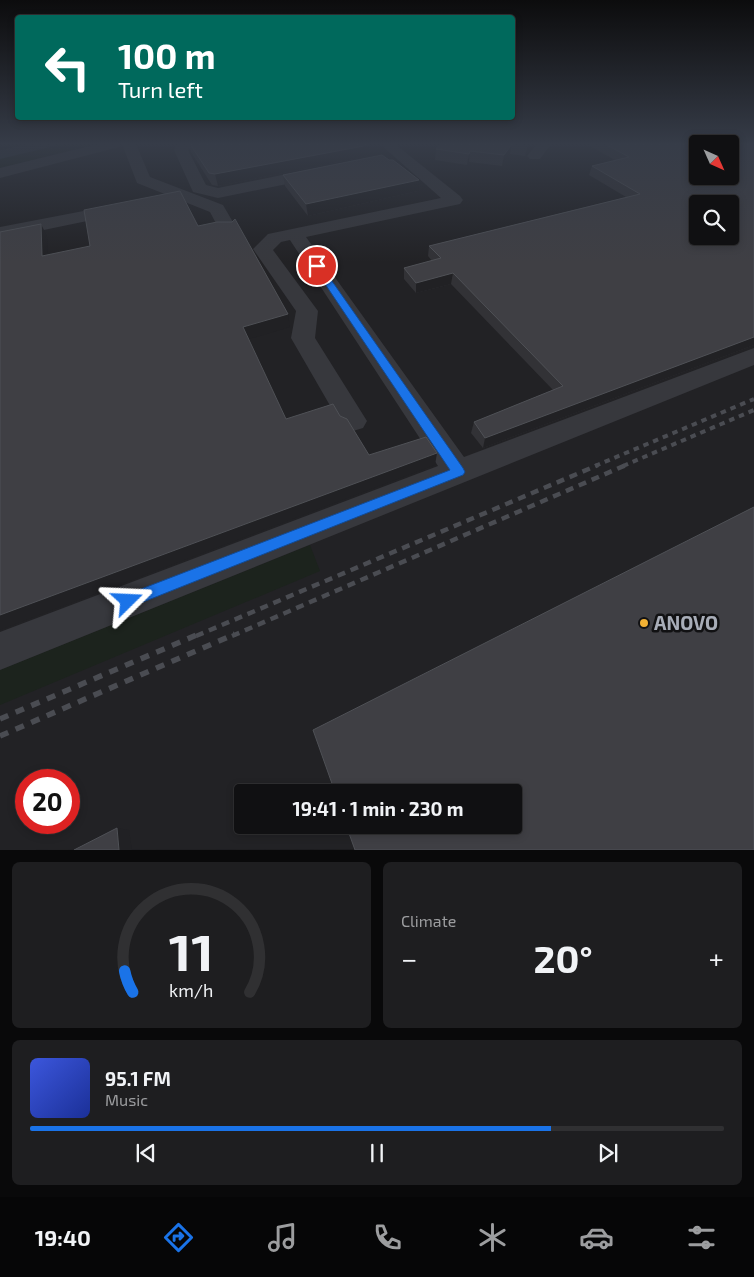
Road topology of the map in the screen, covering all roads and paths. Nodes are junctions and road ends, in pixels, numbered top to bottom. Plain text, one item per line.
1 (144, 184) edge
2 (197, 184) edge
3 (263, 184) edge
4 (432, 184) edge
5 (149, 198) junction
6 (228, 229) edge
7 (0, 233) edge
8 (295, 234) junction
9 (754, 356) edge
10 (353, 421) dead end
11 (458, 472) junction
12 (0, 651) edge

1 - 5 lane
2 - 3 lane
4 - 8 lane
5 - 6 lane
5 - 7 lane
8 - 10 lane
8 - 11 lane
9 - 11 lane
11 - 12 lane

